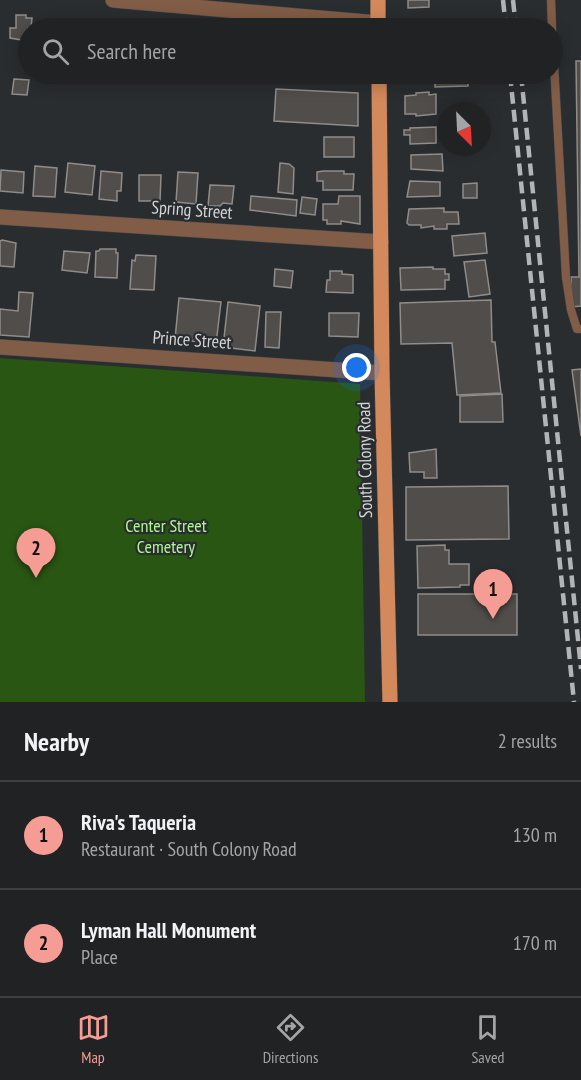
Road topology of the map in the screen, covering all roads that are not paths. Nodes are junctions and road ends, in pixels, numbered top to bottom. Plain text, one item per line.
1 (113, 0) edge
2 (378, 0) edge
3 (551, 0) edge
4 (296, 18) edge
5 (378, 18) edge
6 (552, 18) edge
7 (379, 84) edge
8 (555, 84) edge
9 (0, 217) edge
10 (381, 242) junction
11 (579, 329) edge
12 (0, 347) edge
13 (382, 373) junction
14 (390, 702) edge

1 - 4 street
2 - 5 main road
3 - 6 lane
7 - 10 main road, South Colony Road
8 - 11 lane
9 - 10 street, Spring Street
10 - 13 main road, South Colony Road
12 - 13 street, Prince Street
13 - 14 main road, South Colony Road

